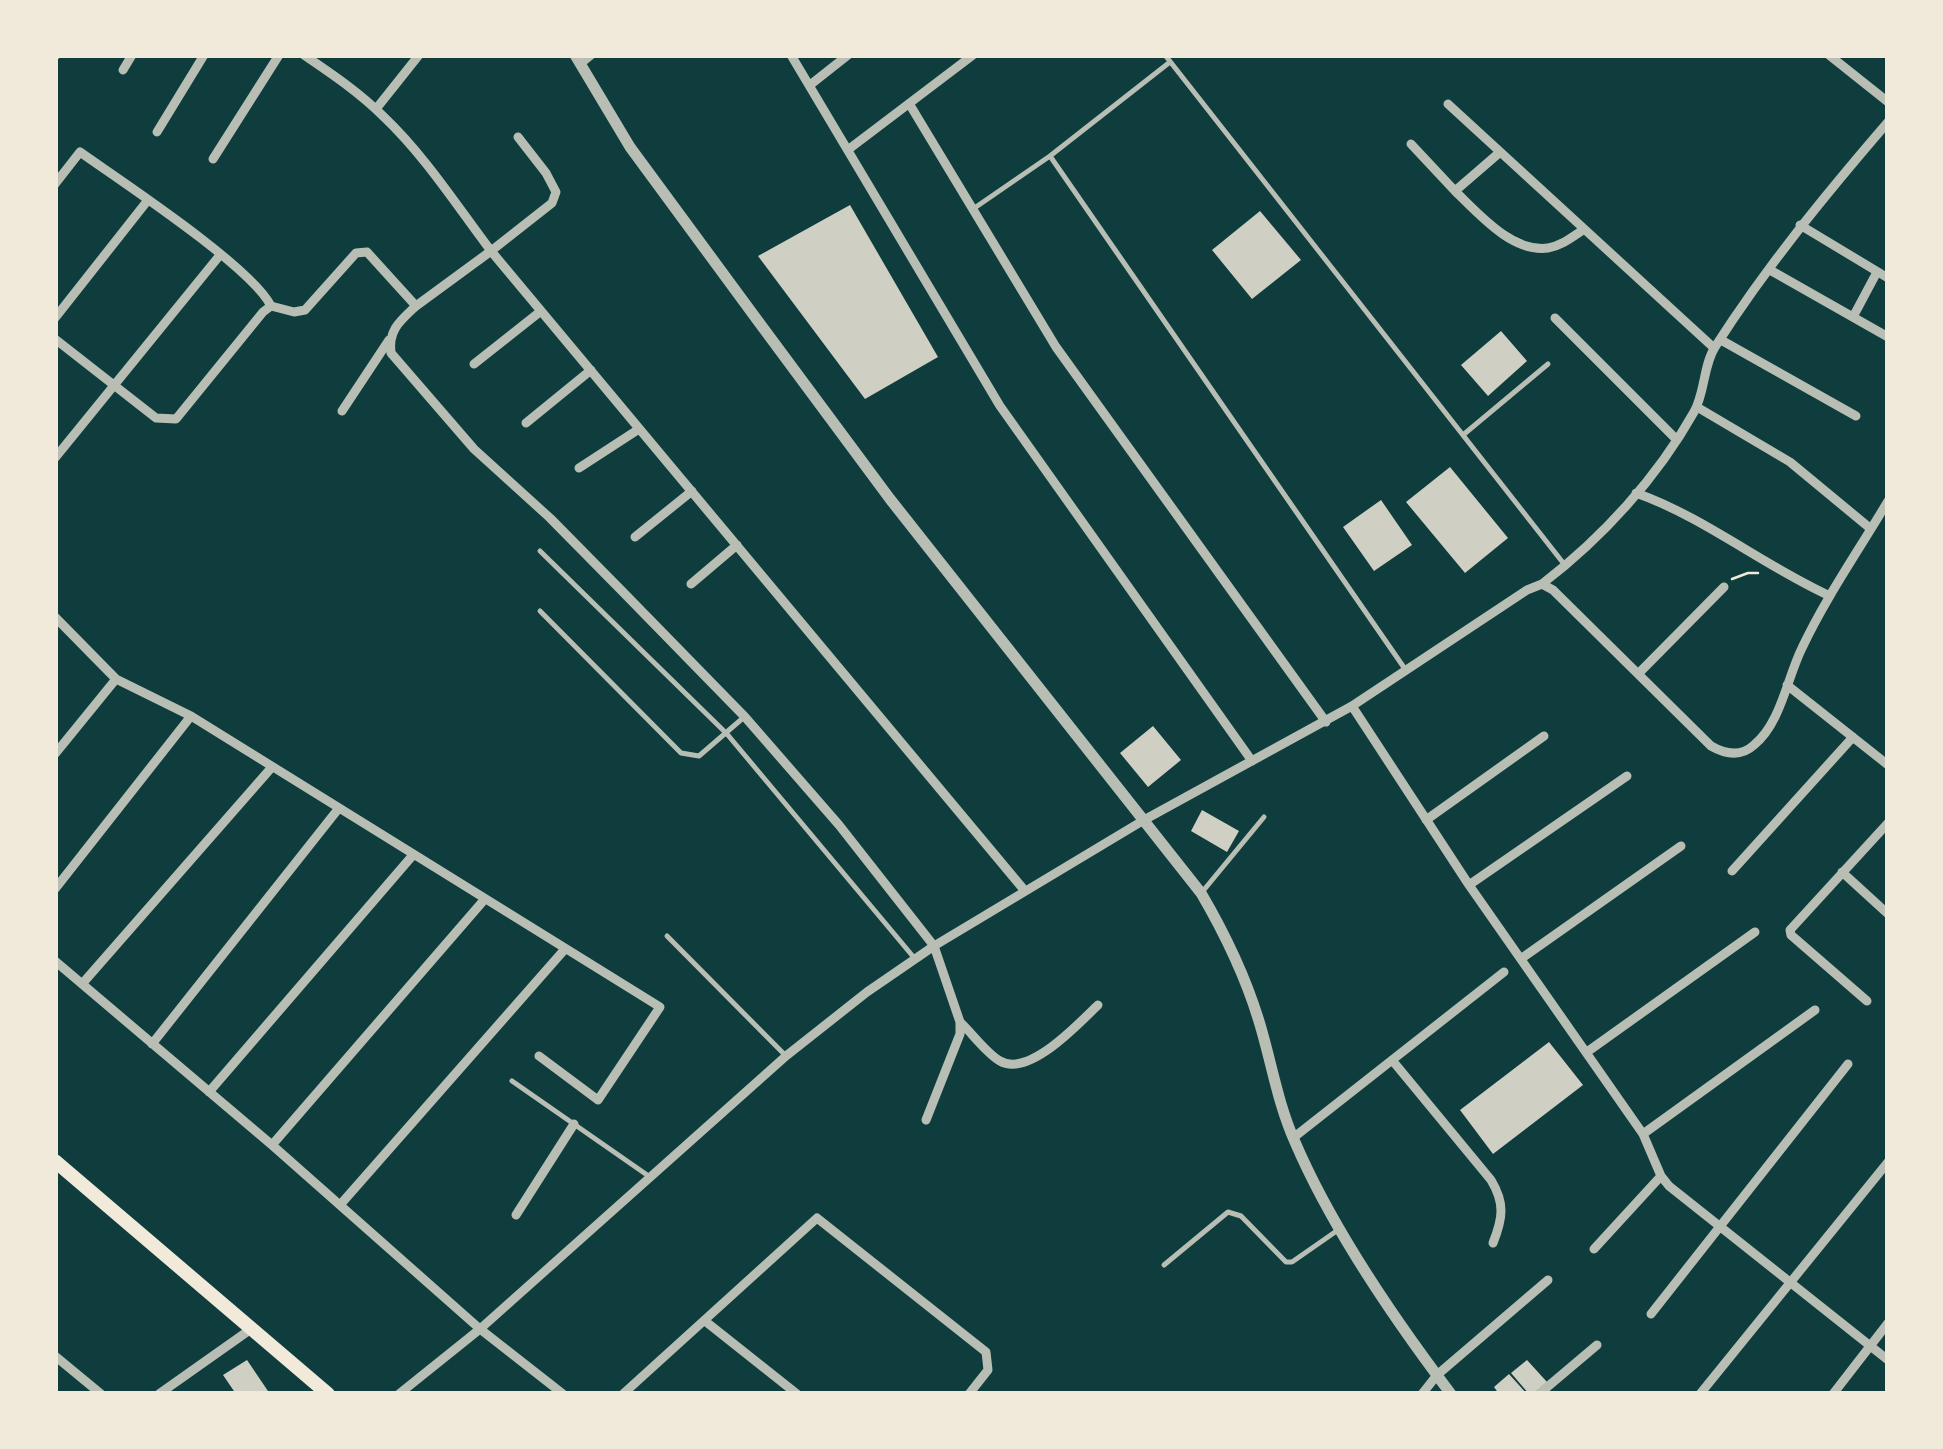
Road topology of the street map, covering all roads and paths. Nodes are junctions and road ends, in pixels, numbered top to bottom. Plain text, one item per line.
1 (132, 55) edge
2 (204, 55) edge
3 (279, 55) edge
4 (304, 55) edge
5 (419, 55) edge
6 (791, 55) edge
7 (848, 55) edge
8 (973, 55) edge
9 (1829, 55) edge
10 (315, 58) edge
11 (582, 58) edge
12 (1167, 58) edge
13 (124, 70) dead end
14 (810, 85) junction
15 (1888, 102) edge
16 (1448, 104) dead end
17 (910, 105) junction
18 (376, 109) junction
19 (1888, 122) edge
20 (157, 132) dead end
21 (518, 138) dead end
22 (1411, 144) dead end
23 (849, 149) junction
24 (1498, 153) junction
25 (1050, 156) junction
26 (213, 160) dead end
27 (55, 184) edge
28 (1455, 191) junction
29 (148, 200) junction
30 (973, 208) junction
31 (1800, 225) junction
32 (1583, 230) junction
33 (491, 251) junction
34 (220, 255) junction
35 (1770, 270) junction
36 (1884, 274) edge
37 (272, 306) junction
38 (416, 306) junction
39 (541, 310) junction
40 (1852, 317) junction
41 (55, 318) edge
42 (1555, 318) dead end
43 (1888, 337) edge
44 (55, 339) edge
45 (389, 340) junction
46 (1718, 344) junction
47 (474, 364) dead end
48 (1548, 364) dead end
49 (591, 370) junction
50 (114, 386) junction
51 (1697, 407) junction
52 (342, 411) dead end
53 (1856, 416) dead end
54 (526, 423) dead end
55 (639, 428) junction
56 (1463, 435) junction
57 (1677, 440) junction
58 (55, 458) edge
59 (579, 468) dead end
60 (692, 491) junction
61 (1636, 493) junction
62 (1888, 500) edge
63 (1872, 529) junction
64 (635, 537) dead end
65 (737, 546) junction
66 (540, 551) dead end
67 (1566, 566) junction
68 (1772, 568) junction
69 (691, 584) dead end
70 (1542, 584) junction
71 (1724, 587) joint
72 (1830, 596) junction
73 (540, 611) dead end
74 (55, 617) edge
75 (1407, 672) junction
76 (1638, 674) junction
77 (116, 679) junction
78 (1787, 685) junction
79 (1352, 706) junction
80 (191, 716) junction
81 (744, 717) junction
82 (1326, 722) junction
83 (727, 734) junction
84 (1544, 736) dead end
85 (1853, 737) junction
86 (55, 754) edge
87 (1252, 761) junction
88 (1888, 763) edge
89 (272, 767) junction
90 (1627, 776) dead end
91 (339, 808) junction
92 (1264, 817) dead end
93 (1144, 820) junction
94 (1426, 820) junction
95 (1888, 823) edge
96 (1682, 846) dead end
97 (412, 854) junction
98 (1732, 871) dead end
99 (1842, 872) junction
100 (1469, 885) junction
101 (55, 889) edge
102 (1025, 891) junction
103 (1201, 893) junction
104 (484, 900) junction
105 (1888, 914) edge
106 (1754, 932) dead end
107 (667, 936) dead end
108 (934, 946) junction
109 (565, 949) junction
110 (1522, 958) junction
111 (916, 960) junction
112 (55, 961) edge
113 (1504, 972) dead end
114 (82, 984) junction
115 (1867, 1001) dead end
116 (1098, 1005) dead end
117 (1814, 1010) dead end
118 (960, 1022) junction
119 (152, 1044) junction
120 (1587, 1052) junction
121 (539, 1056) dead end
122 (786, 1056) junction
123 (1392, 1060) junction
124 (1848, 1064) dead end
125 (512, 1081) dead end
126 (210, 1092) junction
127 (926, 1120) dead end
128 (574, 1124) junction
129 (1643, 1134) junction
130 (1293, 1138) junction
131 (272, 1145) junction
132 (55, 1161) edge
133 (1888, 1162) edge
134 (1660, 1176) junction
135 (650, 1178) junction
136 (340, 1205) junction
137 (516, 1215) dead end
138 (1719, 1226) junction
139 (1341, 1228) junction
140 (1494, 1243) dead end
141 (1594, 1249) dead end
142 (1164, 1266) dead end
143 (1548, 1280) dead end
144 (1792, 1284) junction
145 (1650, 1314) dead end
146 (705, 1320) junction
147 (1888, 1323) edge
148 (251, 1329) junction
149 (480, 1329) junction
150 (1597, 1345) dead end
151 (1871, 1346) junction
152 (55, 1356) edge
153 (1888, 1360) edge
154 (1436, 1375) junction
155 (100, 1394) edge
156 (159, 1394) edge
157 (328, 1394) edge
158 (399, 1394) edge
159 (563, 1394) edge
160 (623, 1394) edge
161 (796, 1394) edge
162 (968, 1394) edge
163 (1422, 1394) edge
164 (1451, 1394) edge
165 (1540, 1394) edge
166 (1700, 1394) edge
167 (1833, 1394) edge

1 - 13 street
2 - 20 street
3 - 26 street
4 - 10 street
5 - 18 street
6 - 14 street
7 - 14 street
8 - 17 street
9 - 15 street
10 - 18 street
11 - 93 street
12 - 25 lane
12 - 56 lane
14 - 23 street
16 - 24 street
17 - 23 street
17 - 30 street
18 - 33 street
19 - 31 street
21 - 33 street
22 - 28 street
23 - 87 street
24 - 28 street
24 - 32 street
25 - 30 lane
25 - 75 lane
27 - 29 street
28 - 32 street
29 - 34 street
29 - 41 street
30 - 82 street
31 - 35 street
31 - 36 street
32 - 46 street
33 - 38 street
33 - 39 street
34 - 37 street
34 - 50 street
35 - 40 street
35 - 46 street
36 - 40 street
37 - 38 street
37 - 50 street
38 - 45 street
39 - 47 street
39 - 49 street
40 - 43 street
42 - 57 street
44 - 50 street
45 - 52 street
45 - 81 street
46 - 51 street
46 - 53 street
48 - 56 lane
49 - 54 street
49 - 55 street
50 - 58 street
51 - 57 street
51 - 63 street
55 - 59 street
55 - 60 street
56 - 67 lane
57 - 61 street
60 - 64 street
60 - 65 street
61 - 67 street
61 - 68 street
62 - 63 street
63 - 72 street
65 - 69 street
65 - 102 street
66 - 83 lane
67 - 70 street
68 - 71 path
68 - 72 street
70 - 75 street
70 - 76 street
71 - 76 street
72 - 78 street
73 - 83 lane
74 - 77 street
75 - 79 street
76 - 78 street
77 - 80 street
77 - 86 street
78 - 85 street
79 - 82 street
79 - 94 street
80 - 89 street
80 - 101 street
81 - 83 lane
81 - 108 street
82 - 87 street
83 - 111 lane
84 - 94 street
85 - 88 street
85 - 98 street
87 - 93 street
89 - 91 street
89 - 114 street
90 - 100 street
91 - 97 street
91 - 119 street
92 - 103 lane
93 - 102 street
93 - 103 street
94 - 100 street
95 - 99 street
96 - 110 street
97 - 104 street
97 - 126 street
99 - 105 street
99 - 115 street
100 - 110 street
102 - 108 street
103 - 130 street
104 - 109 street
104 - 131 street
106 - 120 street
107 - 122 lane
108 - 111 street
108 - 118 street
109 - 121 street
109 - 136 street
110 - 120 street
111 - 122 street
112 - 114 street
113 - 123 street
114 - 119 street
116 - 118 street
117 - 129 street
118 - 127 street
119 - 126 street
120 - 129 street
122 - 135 street
123 - 130 street
123 - 140 street
124 - 138 street
125 - 128 lane
126 - 131 street
128 - 135 lane
128 - 137 street
129 - 134 street
130 - 139 street
131 - 136 street
132 - 148 main road
133 - 144 street
134 - 138 street
134 - 141 street
135 - 149 street
136 - 149 street
138 - 144 street
138 - 145 street
139 - 142 lane
139 - 154 street
143 - 154 street
144 - 151 street
144 - 166 street
146 - 160 street
146 - 161 street
146 - 162 street
147 - 151 street
148 - 156 street
148 - 157 main road
149 - 158 street
149 - 159 street
150 - 165 street
151 - 153 street
151 - 167 street
152 - 155 street
154 - 163 street
154 - 164 street

